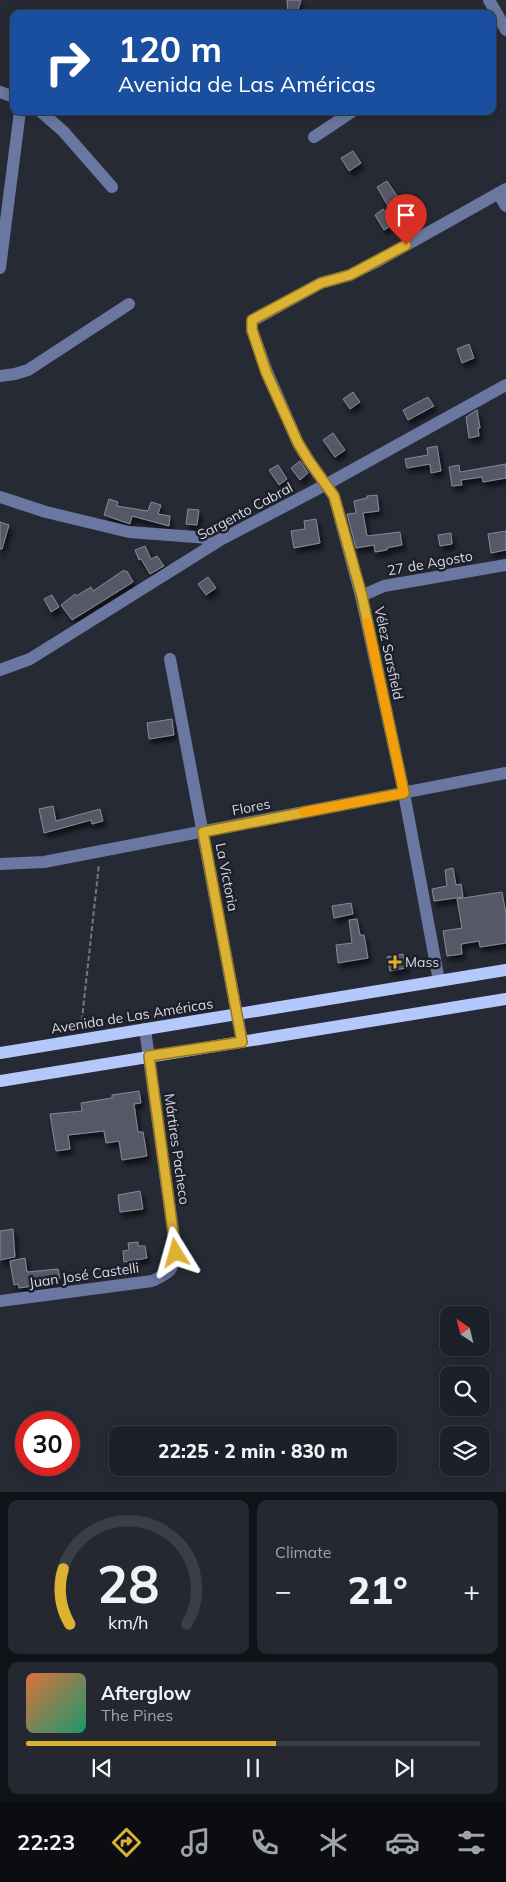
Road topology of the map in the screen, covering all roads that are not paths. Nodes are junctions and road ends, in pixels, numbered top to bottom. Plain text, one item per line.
1 (499, 16) edge
2 (506, 30) edge
3 (19, 115) edge
4 (44, 115) edge
5 (347, 115) edge
6 (314, 137) dead end
7 (112, 187) dead end
8 (502, 191) edge
9 (506, 206) edge
10 (2, 247) edge
11 (0, 268) edge
12 (129, 304) dead end
13 (0, 376) edge
14 (506, 385) edge
15 (327, 484) junction
16 (0, 497) edge
17 (222, 539) junction
18 (506, 565) edge
19 (362, 596) junction
20 (170, 659) dead end
21 (0, 670) edge
22 (506, 773) edge
23 (404, 793) junction
24 (203, 832) junction
25 (0, 864) edge
26 (506, 970) edge
27 (439, 981) junction
28 (506, 999) edge
29 (237, 1014) junction
30 (145, 1029) junction
31 (242, 1042) junction
32 (0, 1052) edge
33 (149, 1056) junction
34 (0, 1081) edge
35 (170, 1272) joint
36 (0, 1301) edge

1 - 2 street
3 - 10 street
4 - 7 street
5 - 6 street
8 - 9 street
8 - 15 street, Vélez Sarsfield
10 - 11 street
12 - 13 street
14 - 15 street, Sargento Cabral
15 - 17 street, Sargento Cabral
15 - 19 street, Vélez Sarsfield
16 - 17 street
17 - 21 street, Sargento Cabral
18 - 19 street, 27 de Agosto
19 - 23 street, Vélez Sarsfield
20 - 24 street, La Victoria
22 - 23 street, Flores
23 - 24 street, Flores
23 - 27 street, Vélez Sarsfield
24 - 25 street, Flores
24 - 29 street, La Victoria
26 - 27 main road, Avenida de Las Américas
27 - 29 main road, Avenida de Las Américas
28 - 31 main road
29 - 30 main road, Avenida de Las Américas
29 - 31 street, La Victoria
30 - 32 main road, Avenida de Las Américas
30 - 33 street, Mártires Pacheco
31 - 33 main road
33 - 34 main road
33 - 35 street, Mártires Pacheco
35 - 36 street, Juan José Castelli

